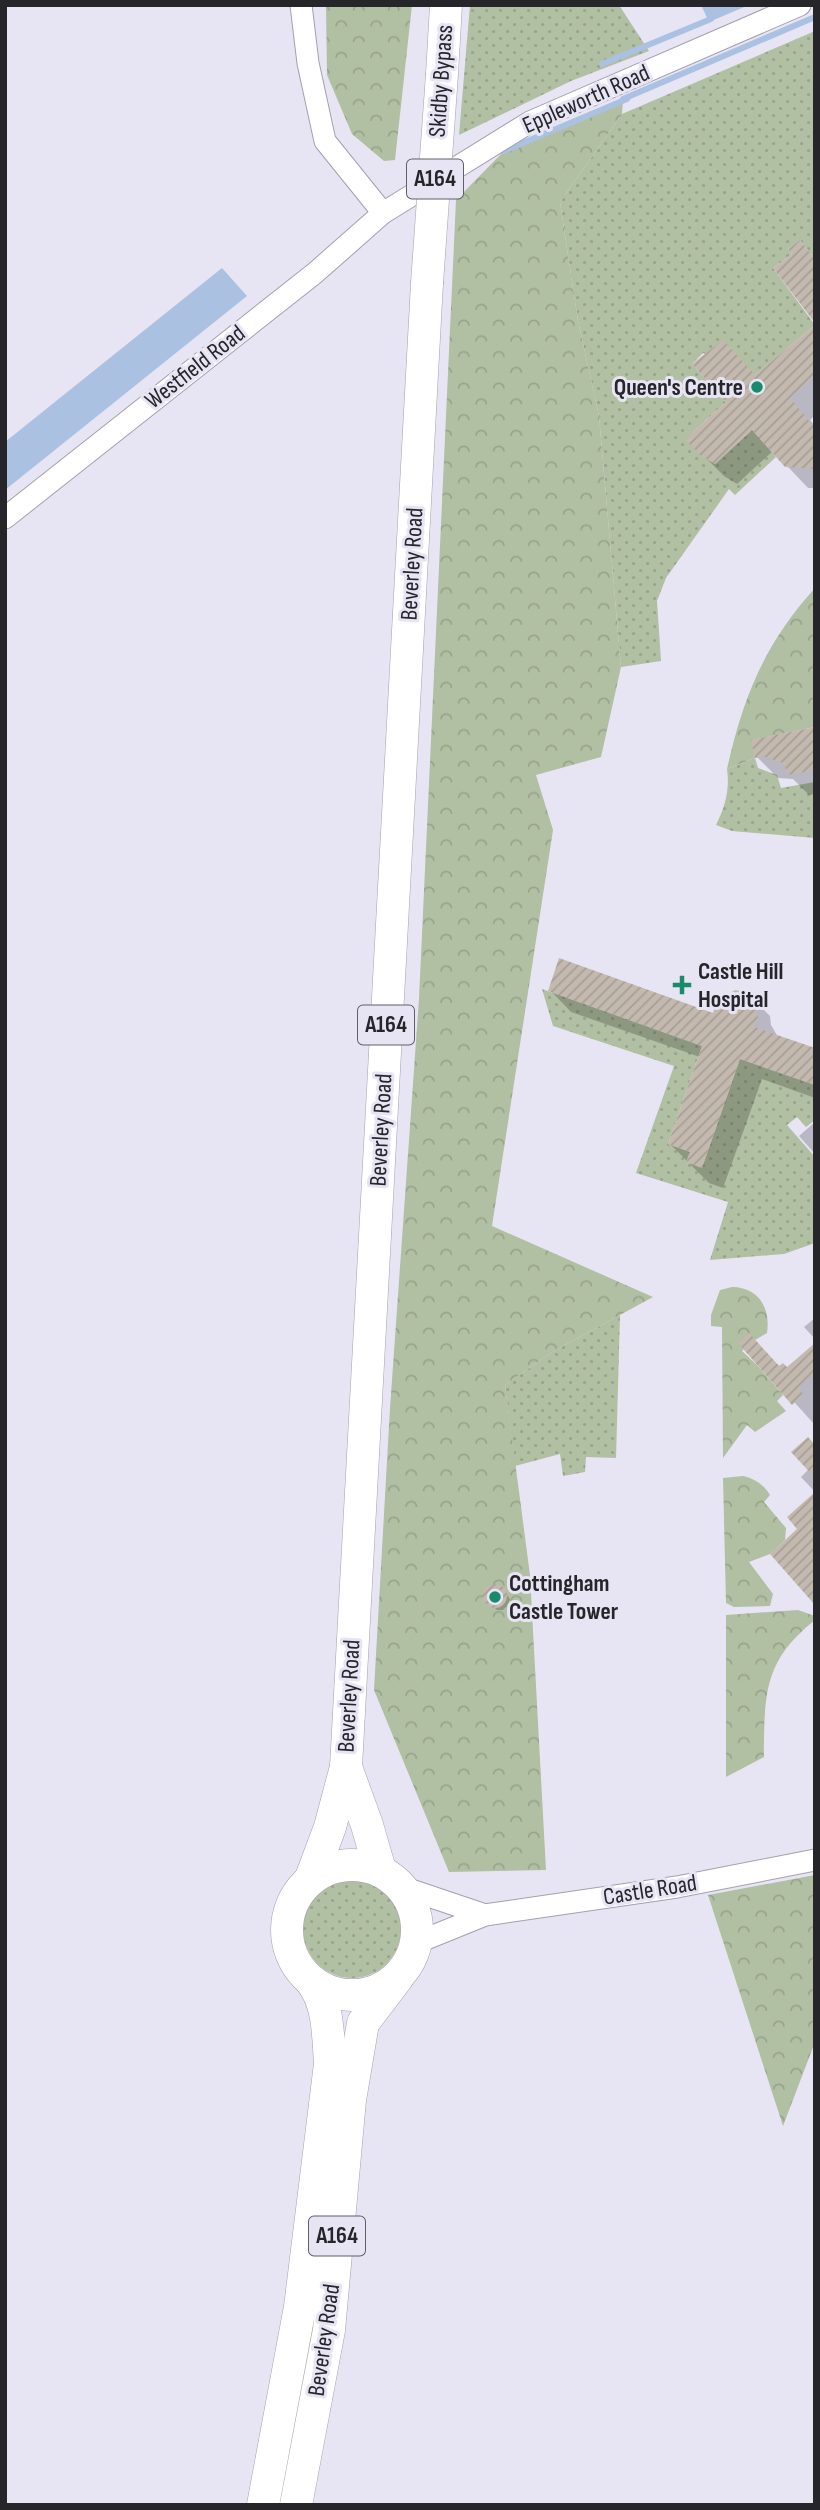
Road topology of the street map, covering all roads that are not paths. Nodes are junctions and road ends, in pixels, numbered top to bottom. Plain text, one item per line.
1 (301, 5) edge
2 (446, 5) edge
3 (800, 5) edge
4 (383, 213) junction
5 (428, 283) joint
6 (5, 518) edge
7 (345, 1766) junction
8 (815, 1860) edge
9 (311, 1878) junction
10 (391, 1879) junction
11 (485, 1915) junction
12 (416, 1943) junction
13 (398, 1977) junction
14 (311, 1981) junction
15 (263, 2505) edge
16 (296, 2505) edge

1 - 4 street
2 - 5 highway, Skidby Bypass / A164, bridge
3 - 4 street, Eppleworth Road
4 - 6 street, Westfield Road
5 - 7 highway, Beverley Road / A164
7 - 9 highway, Beverley Road / A164
7 - 10 highway, Beverley Road / A164
8 - 11 street, Castle Road
9 - 10 highway
9 - 14 highway, A164
10 - 11 street, Castle Road
10 - 12 highway, A164
11 - 12 street, Castle Road
12 - 13 highway, A164
13 - 14 highway
13 - 16 highway, Beverley Road / A164
14 - 15 highway, Beverley Road / A164

